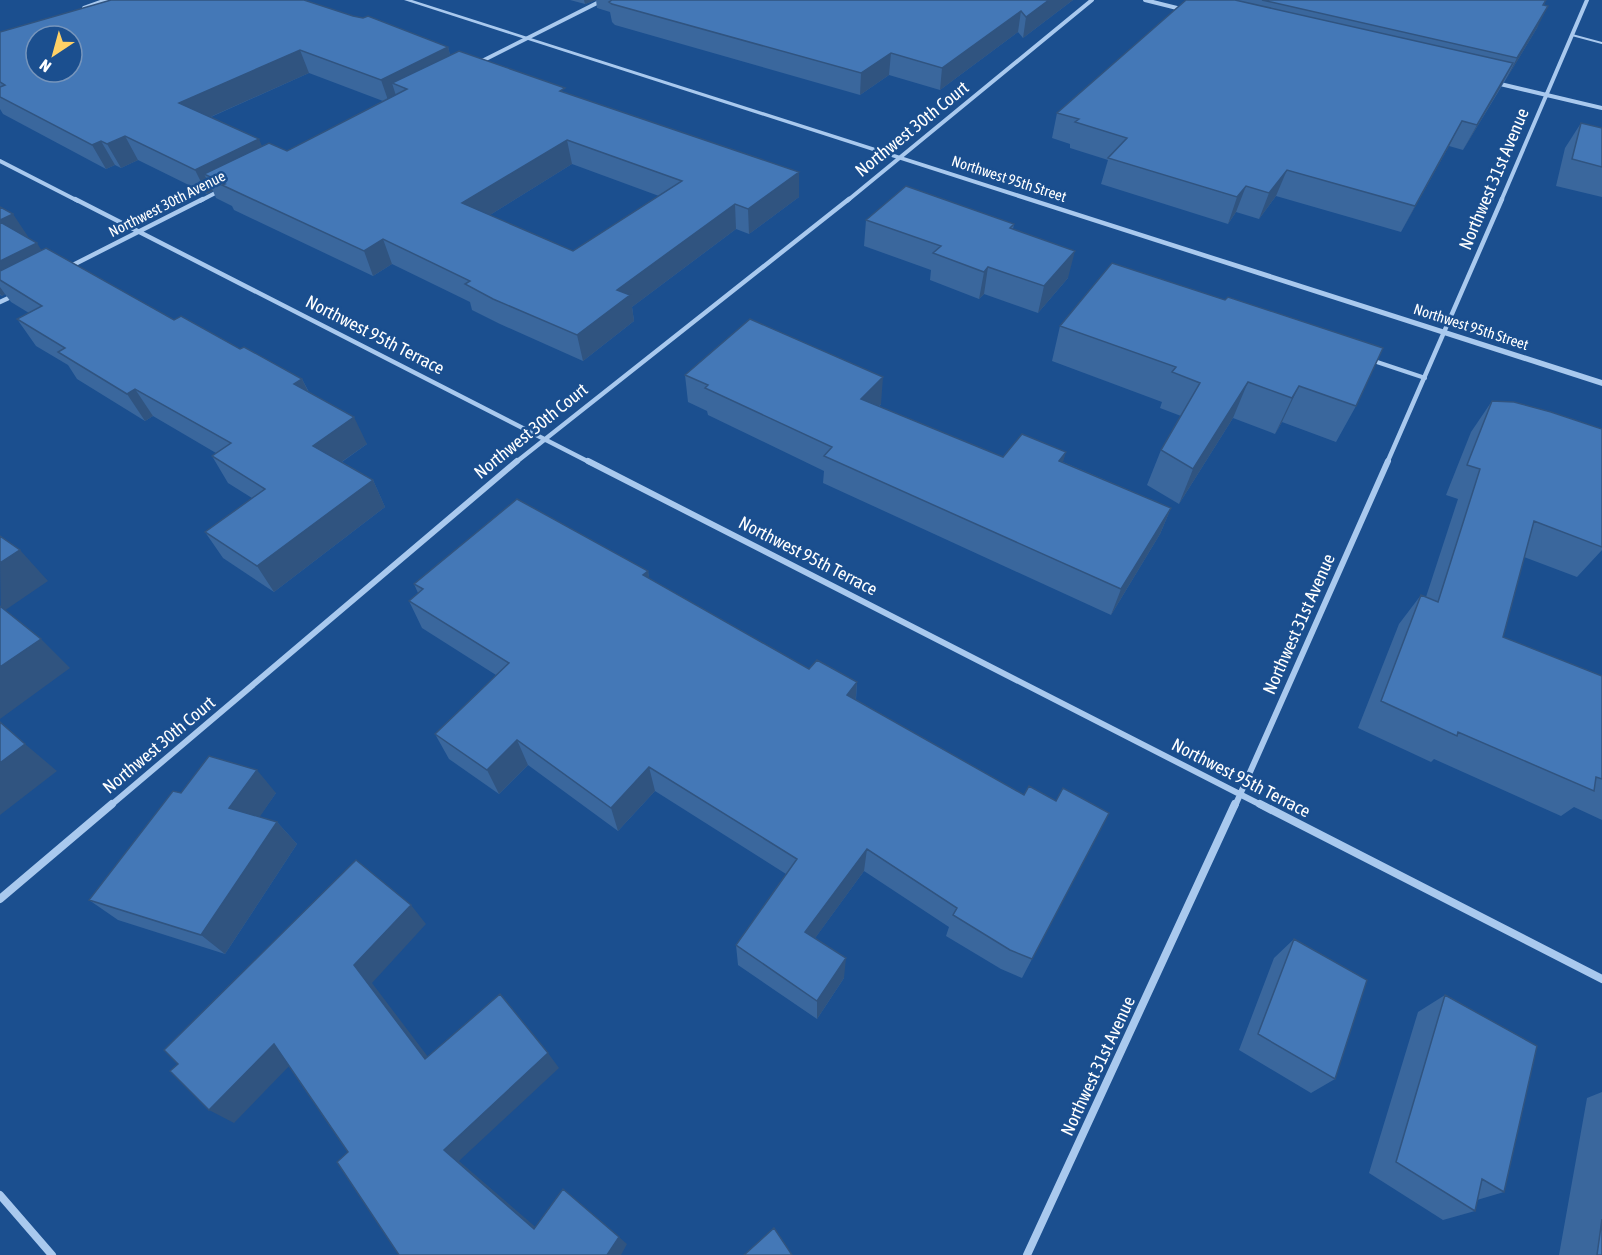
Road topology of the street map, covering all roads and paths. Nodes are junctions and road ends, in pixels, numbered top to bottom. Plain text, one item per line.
1 (106, 0) edge
2 (407, 0) edge
3 (603, 0) edge
4 (1092, 0) edge
5 (1145, 0) edge
6 (1587, 0) edge
7 (1191, 11) edge
8 (74, 12) edge
9 (1572, 35) junction
10 (527, 39) junction
11 (1602, 43) edge
12 (475, 65) edge
13 (1488, 81) edge
14 (1545, 95) junction
15 (1602, 108) edge
16 (901, 159) junction
17 (0, 160) edge
18 (222, 190) edge
19 (138, 231) junction
20 (64, 270) edge
21 (21, 291) edge
22 (0, 302) edge
23 (1445, 333) junction
24 (1370, 359) edge
25 (1425, 378) junction
26 (1602, 383) edge
27 (544, 438) junction
28 (1240, 794) junction
29 (0, 899) edge
30 (1602, 979) edge
31 (0, 1195) edge
32 (52, 1255) edge
33 (1027, 1255) edge

1 - 8 street
2 - 10 street, Northwest 95th Street
3 - 10 street
4 - 16 street, Northwest 30th Court
5 - 7 street
6 - 9 street, Northwest 31st Avenue
9 - 11 lane
9 - 14 street, Northwest 31st Avenue
10 - 12 street
10 - 16 street, Northwest 95th Street
13 - 14 street
14 - 15 street
14 - 23 street, Northwest 31st Avenue
16 - 23 street, Northwest 95th Street
16 - 27 street, Northwest 30th Court
17 - 19 street, Northwest 95th Terrace
18 - 19 street, Northwest 30th Avenue
19 - 20 street, Northwest 30th Avenue
19 - 27 street, Northwest 95th Terrace
21 - 22 street
23 - 25 street, Northwest 31st Avenue
23 - 26 street, Northwest 95th Street
24 - 25 lane
25 - 28 street, Northwest 31st Avenue
27 - 28 street, Northwest 95th Terrace
27 - 29 street, Northwest 30th Court
28 - 30 street, Northwest 95th Terrace
28 - 33 street, Northwest 31st Avenue
31 - 32 street

